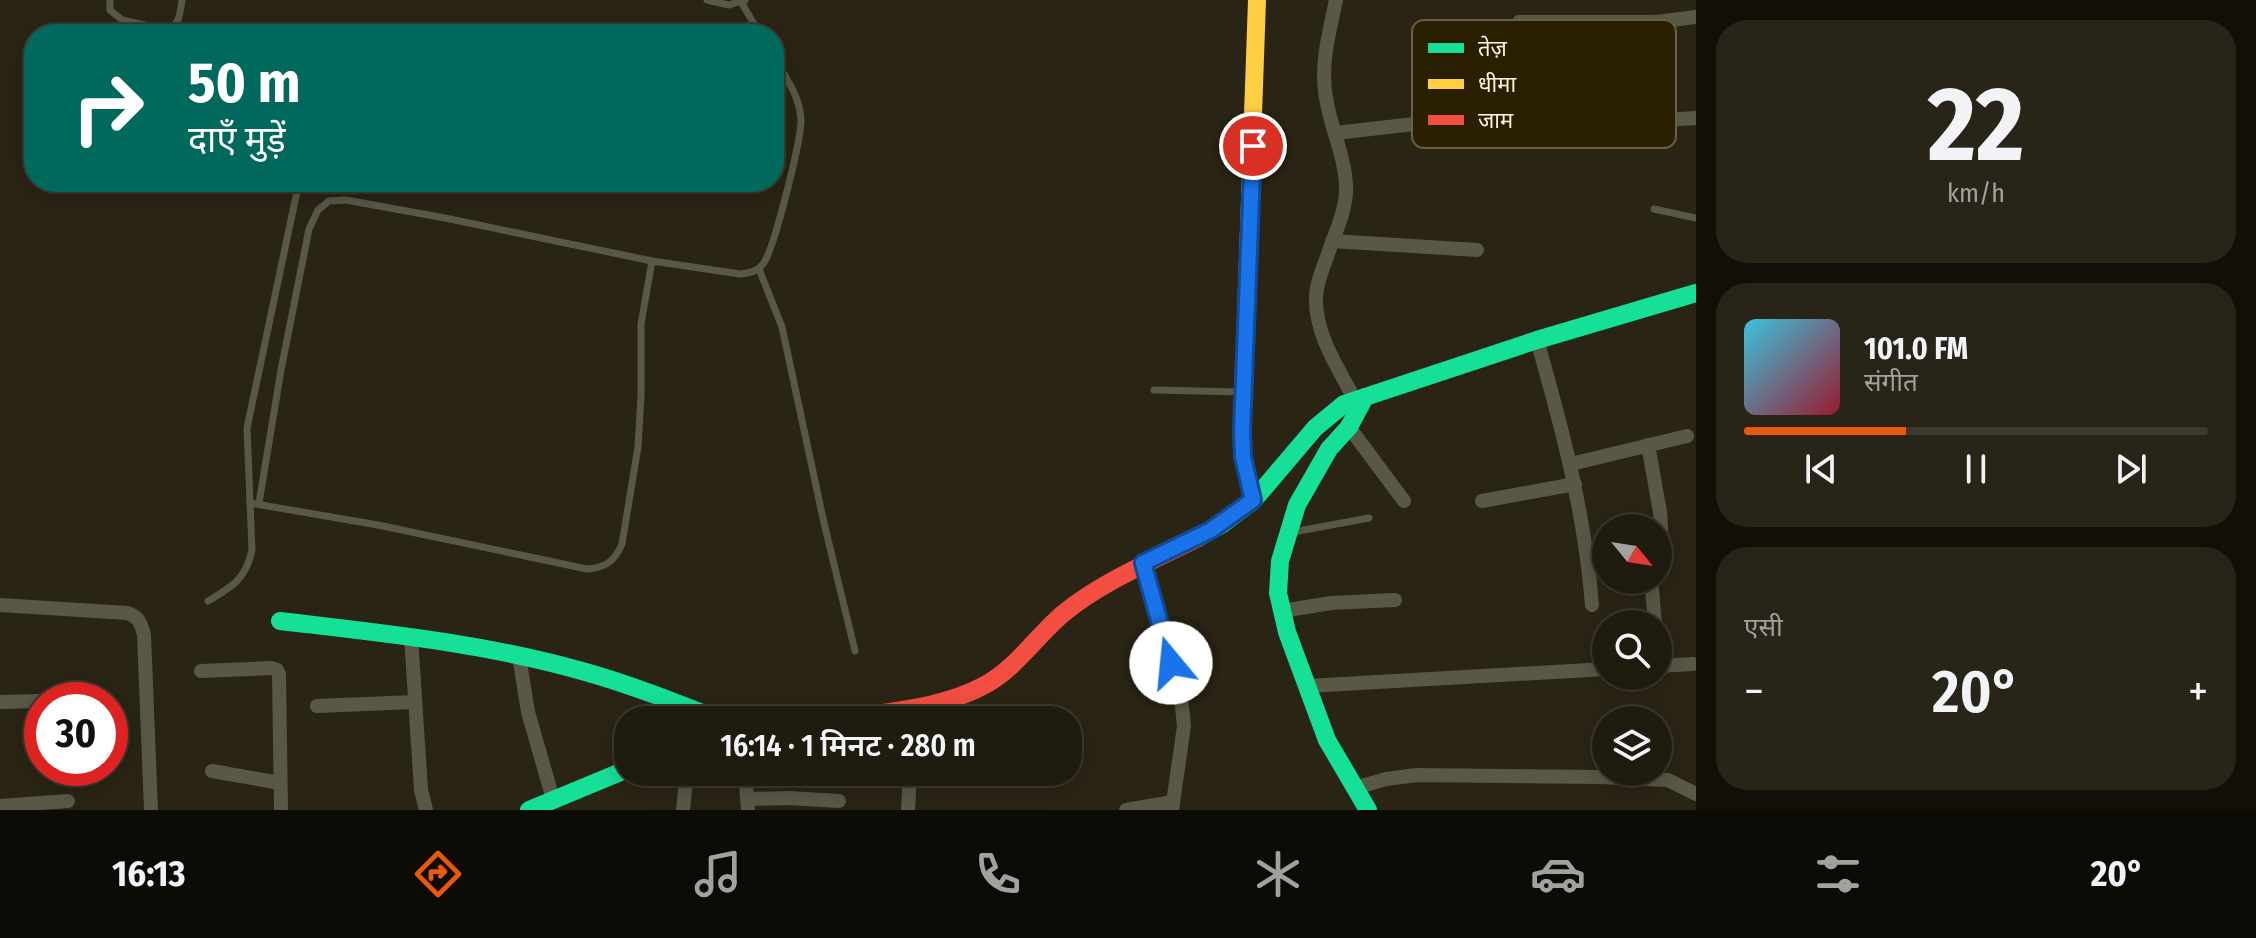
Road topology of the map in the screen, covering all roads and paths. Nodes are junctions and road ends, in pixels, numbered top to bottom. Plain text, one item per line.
1 (110, 0) edge
2 (182, 0) edge
3 (707, 0) edge
4 (1257, 0) edge
5 (1336, 0) edge
6 (743, 1) edge
7 (1696, 17) edge
8 (1669, 20) edge
9 (140, 24) edge
10 (176, 24) edge
11 (755, 24) edge
12 (784, 76) edge
13 (1696, 118) edge
14 (1676, 119) edge
15 (1412, 124) edge
16 (1336, 133) junction
17 (297, 192) edge
18 (1654, 209) dead end
19 (1696, 218) edge
20 (1332, 241) junction
21 (1477, 250) dead end
22 (652, 261) junction
23 (759, 269) junction
24 (1696, 293) edge
25 (1537, 340) junction
26 (1154, 390) dead end
27 (1244, 392) junction
28 (1360, 398) junction
29 (1349, 427) junction
30 (1687, 436) dead end
31 (1648, 445) junction
32 (1571, 464) junction
33 (1575, 484) junction
34 (1253, 500) junction
35 (1404, 501) dead end
36 (1482, 501) dead end
37 (250, 503) junction
38 (259, 503) junction
39 (1660, 514) edge
40 (1369, 518) dead end
41 (1287, 533) junction
42 (1143, 563) junction
43 (1395, 600) dead end
44 (208, 601) dead end
45 (0, 605) edge
46 (1592, 605) dead end
47 (1282, 611) junction
48 (280, 621) dead end
49 (411, 636) junction
50 (855, 651) dead end
51 (519, 656) junction
52 (1672, 664) edge
53 (1693, 664) dead end
54 (1592, 670) edge
55 (201, 671) dead end
56 (1308, 686) junction
57 (24, 701) edge
58 (0, 702) edge
59 (414, 702) junction
60 (317, 706) dead end
61 (685, 706) edge
62 (931, 706) edge
63 (212, 771) dead end
64 (614, 775) edge
65 (280, 783) junction
66 (686, 786) edge
67 (909, 786) edge
68 (1355, 788) junction
69 (1696, 794) edge
70 (553, 799) junction
71 (68, 801) dead end
72 (839, 801) dead end
73 (748, 804) edge
74 (0, 806) edge
75 (1173, 806) edge
76 (151, 810) edge
77 (281, 810) edge
78 (426, 810) edge
79 (529, 810) edge
80 (683, 810) edge
81 (908, 810) edge
82 (1126, 810) edge
83 (1368, 810) edge

1 - 9 lane
2 - 10 lane
3 - 6 lane
4 - 27 street
5 - 16 street
6 - 11 lane
7 - 8 street
12 - 23 lane
13 - 14 street
15 - 16 street
16 - 20 street
17 - 37 lane
18 - 19 lane
20 - 21 street
20 - 28 street
22 - 23 lane
22 - 38 lane
22 - 38 lane
23 - 50 lane
24 - 25 street
25 - 28 street
25 - 32 street
26 - 27 lane
27 - 34 street
28 - 29 street
28 - 34 street
29 - 35 street
29 - 41 street
30 - 31 street
31 - 32 street
31 - 39 street
32 - 33 street
33 - 36 street
33 - 46 street
34 - 42 street
37 - 38 lane
37 - 44 lane
40 - 41 lane
41 - 47 street
42 - 62 street
42 - 75 street
43 - 47 street
45 - 76 street
47 - 56 street
48 - 49 street
49 - 51 street
49 - 59 street
51 - 61 street
51 - 70 street
52 - 53 street
54 - 56 street
55 - 65 street
56 - 68 street
57 - 58 street
59 - 60 street
59 - 78 street
63 - 65 street
64 - 70 street
65 - 77 street
66 - 80 street
67 - 81 street
68 - 69 street
68 - 83 street
70 - 79 street
71 - 74 street
72 - 73 street
75 - 82 street

